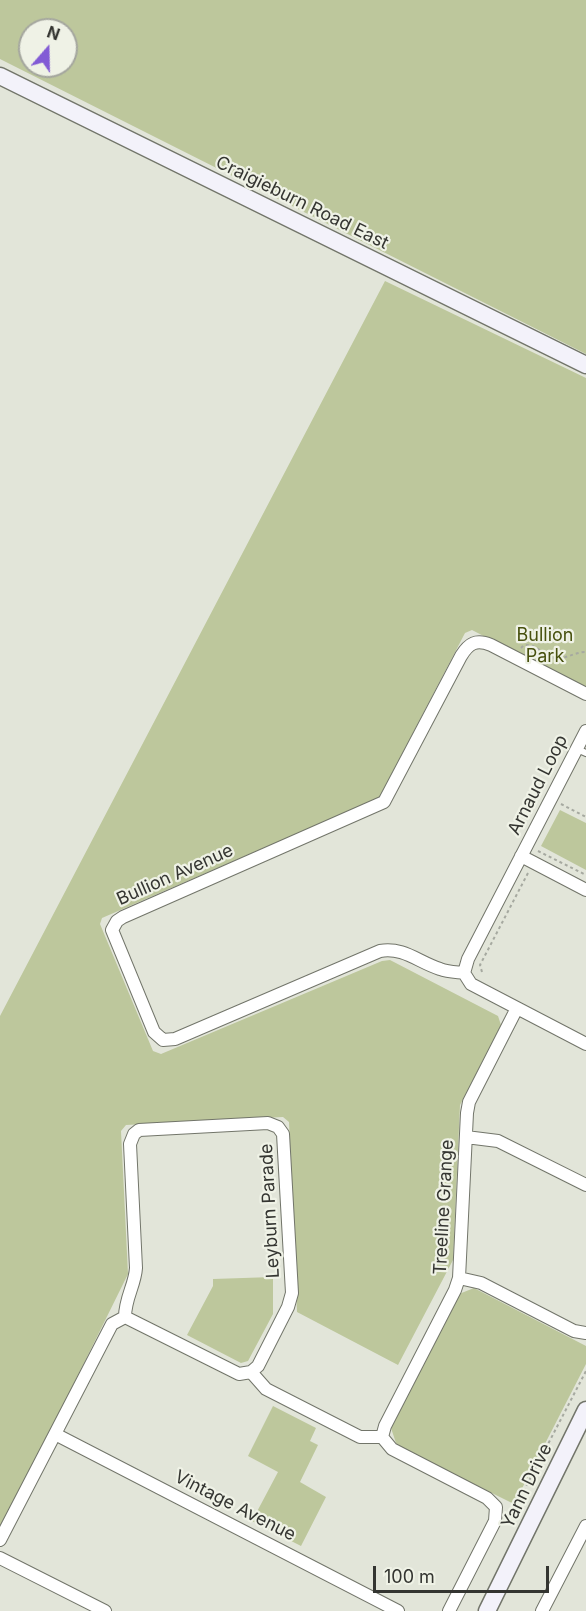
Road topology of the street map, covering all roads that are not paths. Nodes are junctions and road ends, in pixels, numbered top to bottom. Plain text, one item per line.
1 (0, 76) edge
2 (586, 364) edge
3 (586, 694) edge
4 (586, 731) edge
5 (582, 751) edge
6 (521, 856) junction
7 (586, 890) edge
8 (464, 973) junction
9 (517, 1008) junction
10 (586, 1044) edge
11 (466, 1137) junction
12 (586, 1185) edge
13 (459, 1278) junction
14 (125, 1317) junction
15 (586, 1333) edge
16 (251, 1372) junction
17 (586, 1410) edge
18 (55, 1434) junction
19 (382, 1437) junction
20 (586, 1526) edge
21 (0, 1540) edge
22 (0, 1558) edge
23 (102, 1610) edge
24 (398, 1611) edge
25 (449, 1611) edge
26 (487, 1611) edge
27 (542, 1611) edge

1 - 2 main road, Craigieburn Road East
3 - 8 street, Bullion Avenue
4 - 5 street, Arnaud Loop
5 - 6 street, Arnaud Loop
6 - 7 street, Arnaud Loop
6 - 8 street, Arnaud Loop
8 - 9 street, Bullion Avenue
9 - 10 street, Bullion Avenue
9 - 11 street, Treeline Grange
11 - 12 street
11 - 13 street, Treeline Grange
13 - 15 street
13 - 19 street, Treeline Grange
14 - 16 street
14 - 16 street, Leyburn Parade
14 - 18 street
16 - 19 street
17 - 26 main road, Yann Drive
18 - 21 street
18 - 24 street, Vintage Avenue
19 - 25 street
20 - 27 street
22 - 23 street

